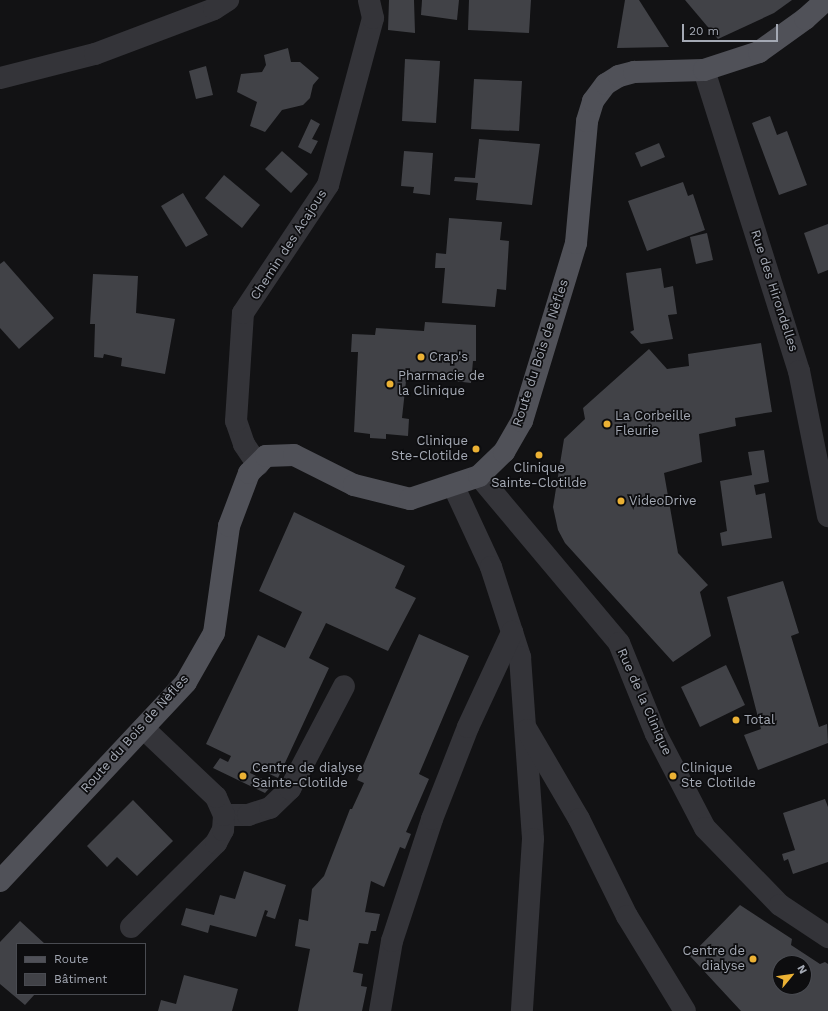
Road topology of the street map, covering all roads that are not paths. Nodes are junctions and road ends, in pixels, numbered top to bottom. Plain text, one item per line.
1 (228, 0) edge
2 (369, 0) edge
3 (826, 0) edge
4 (704, 70) junction
5 (0, 78) edge
6 (258, 465) junction
7 (479, 476) junction
8 (453, 485) junction
9 (828, 516) edge
10 (512, 632) junction
11 (344, 686) dead end
12 (525, 726) junction
13 (143, 728) junction
14 (224, 815) junction
15 (0, 881) edge
16 (131, 927) dead end
17 (828, 937) edge
18 (680, 1010) edge
19 (380, 1011) edge
20 (522, 1011) edge

1 - 5 street
2 - 6 street, Chemin des Acajous
3 - 4 main road, Route du Bois de Nèfles
4 - 7 main road, Route du Bois de Nèfles
4 - 9 street, Rue des Hirondelles
6 - 8 main road, Route du Bois de Nèfles
6 - 13 main road, Route du Bois de Nèfles
7 - 8 main road, Route du Bois de Nèfles
7 - 17 street, Rue de la Clinique
8 - 10 street
10 - 12 street
10 - 19 street
11 - 14 street
12 - 18 street
12 - 20 street
13 - 14 street
13 - 15 main road, Route du Bois de Nèfles
14 - 16 street

